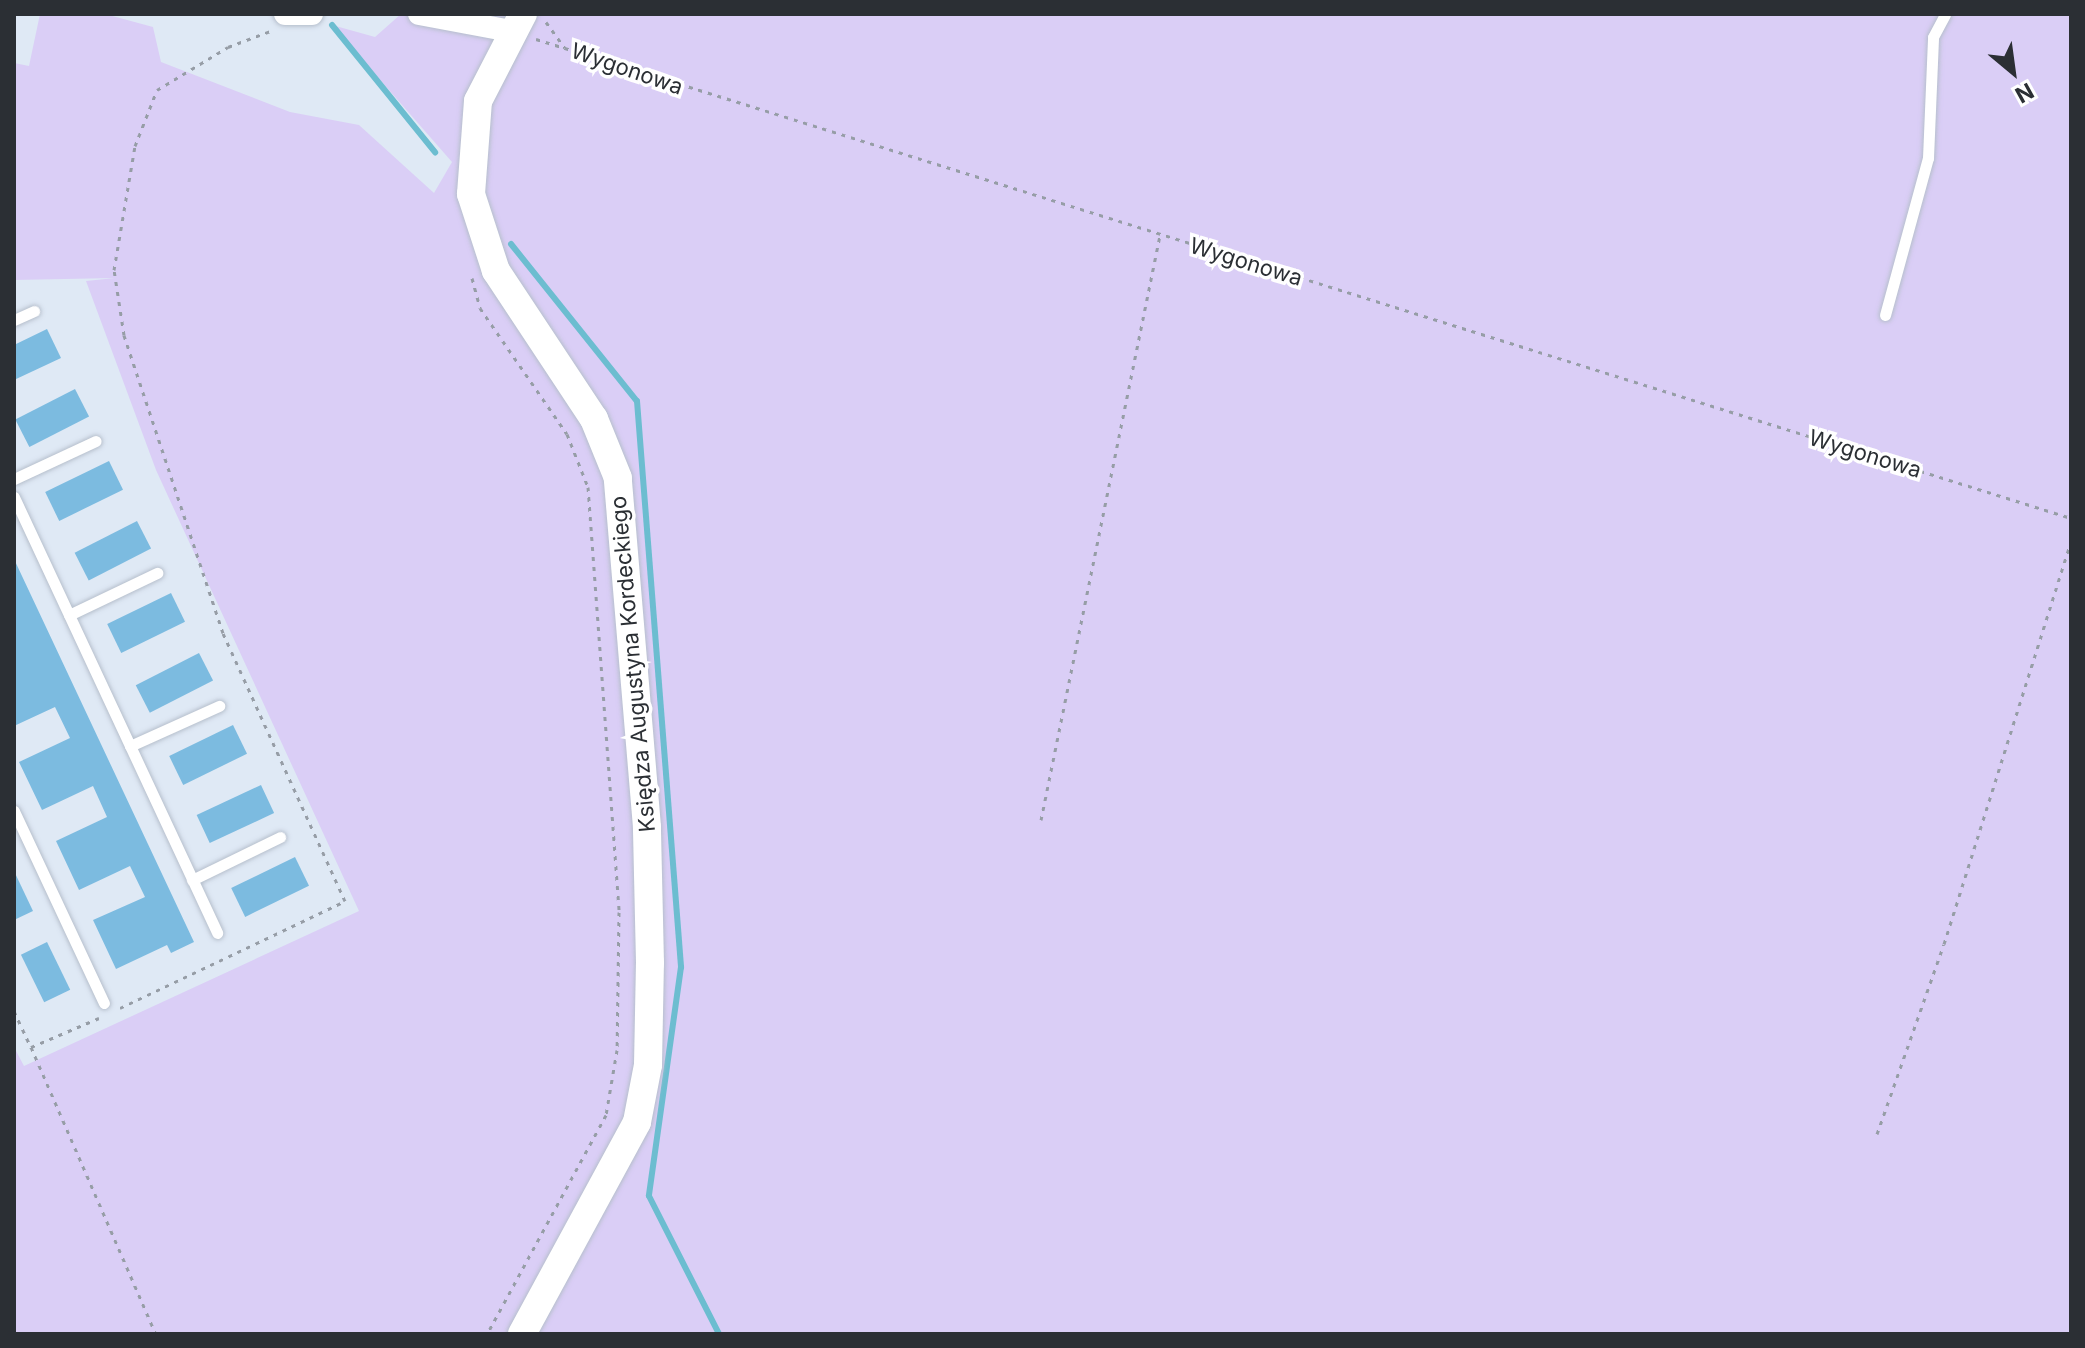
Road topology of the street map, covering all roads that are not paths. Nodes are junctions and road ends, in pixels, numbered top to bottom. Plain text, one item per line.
1 (419, 14) edge
2 (1945, 14) edge
3 (517, 23) edge
4 (34, 311) dead end
5 (1885, 315) dead end
6 (14, 320) edge
7 (96, 441) dead end
8 (14, 479) edge
9 (14, 497) edge
10 (157, 573) dead end
11 (69, 615) junction
12 (219, 706) dead end
13 (130, 746) junction
14 (14, 811) edge
15 (280, 837) dead end
16 (192, 880) junction
17 (217, 933) dead end
18 (104, 1003) dead end
19 (522, 1334) edge

1 - 3 street
2 - 5 lane
3 - 19 street, Księdza Augustyna Kordeckiego
4 - 6 lane
7 - 8 lane
9 - 11 lane
10 - 11 lane
11 - 13 lane
12 - 13 lane
13 - 16 lane
14 - 18 lane
15 - 16 lane
16 - 17 lane

